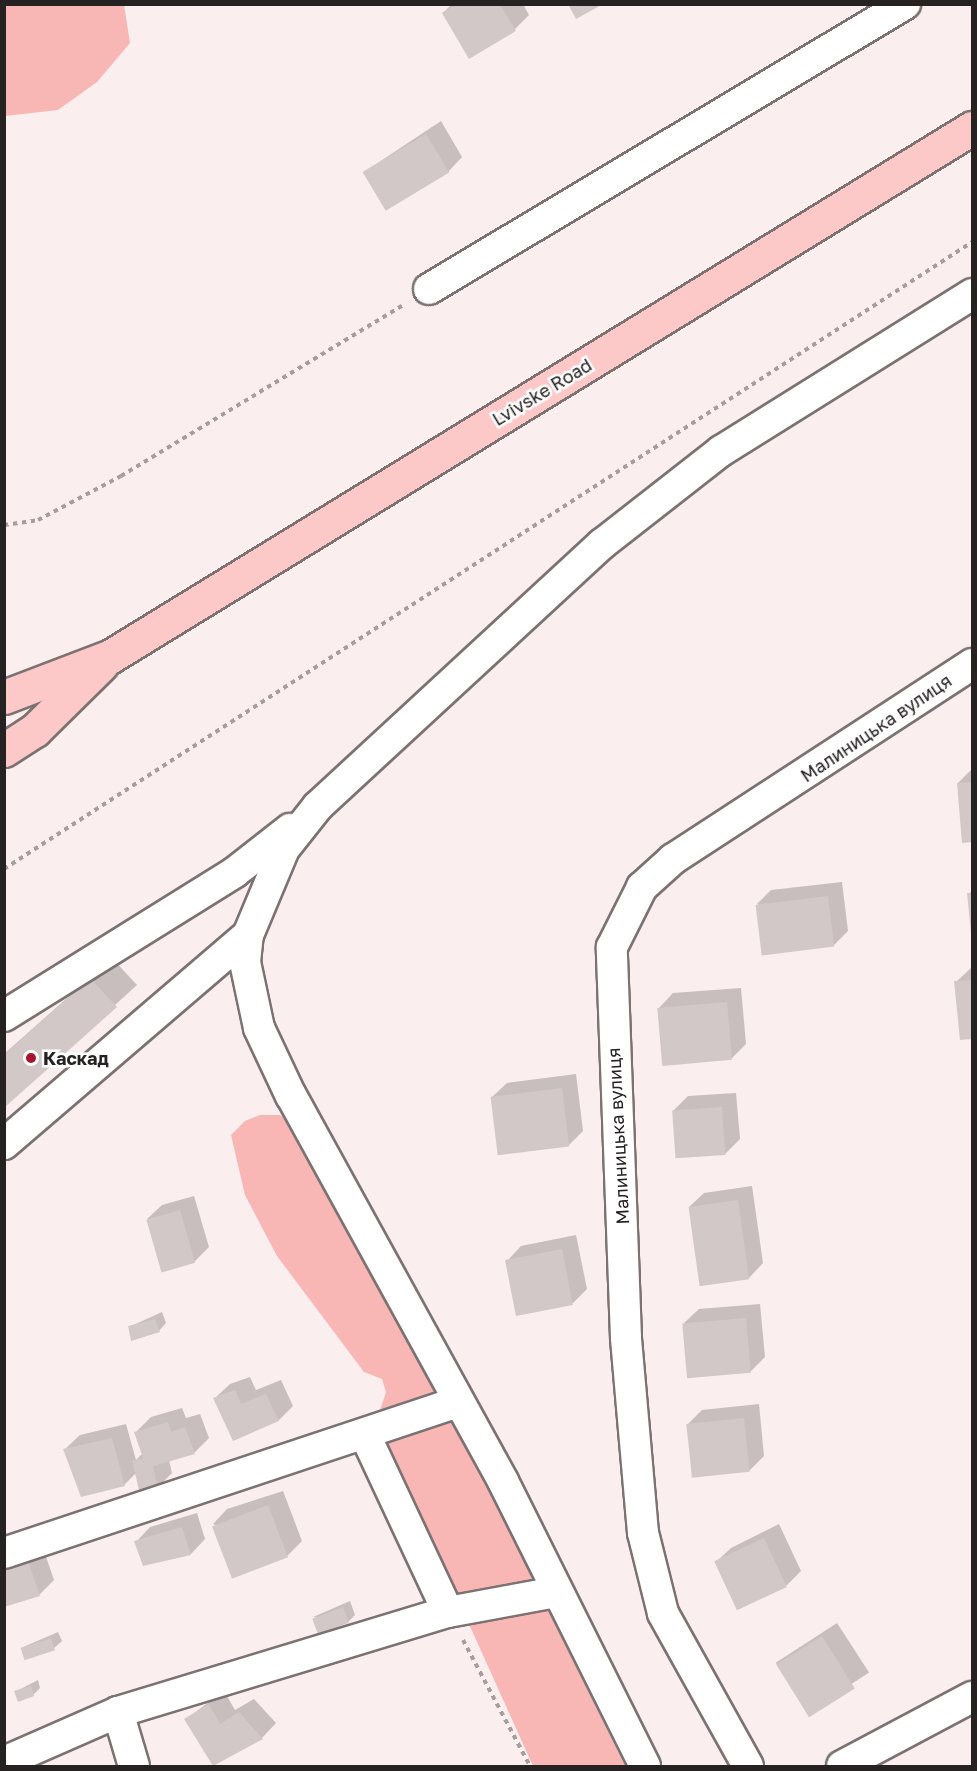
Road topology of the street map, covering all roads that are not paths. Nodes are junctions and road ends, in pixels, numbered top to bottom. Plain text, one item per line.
1 (905, 4) edge
2 (972, 128) edge
3 (429, 289) road end
4 (972, 294) edge
5 (111, 656) junction
6 (972, 664) edge
7 (4, 697) edge
8 (4, 750) edge
9 (318, 806) junction
10 (248, 935) junction
11 (4, 1016) edge
12 (4, 1144) edge
13 (456, 1402) junction
14 (366, 1437) junction
15 (4, 1553) edge
16 (556, 1592) junction
17 (448, 1612) junction
18 (972, 1697) edge
19 (118, 1712) junction
20 (4, 1762) edge
21 (134, 1767) edge
22 (645, 1767) edge
23 (748, 1767) edge
24 (842, 1767) edge

1 - 3 street
2 - 5 main road, Lvivske Road
4 - 9 street
5 - 7 main road, Lvivske Road
5 - 8 main road, Lvivske Road
6 - 23 street, Малиницька вулиця
9 - 10 street
9 - 11 street
10 - 12 street
10 - 13 street
13 - 14 street
13 - 16 street
14 - 15 street
14 - 17 street
16 - 17 street
16 - 22 street
17 - 19 street
18 - 24 street
19 - 20 street
19 - 21 street

